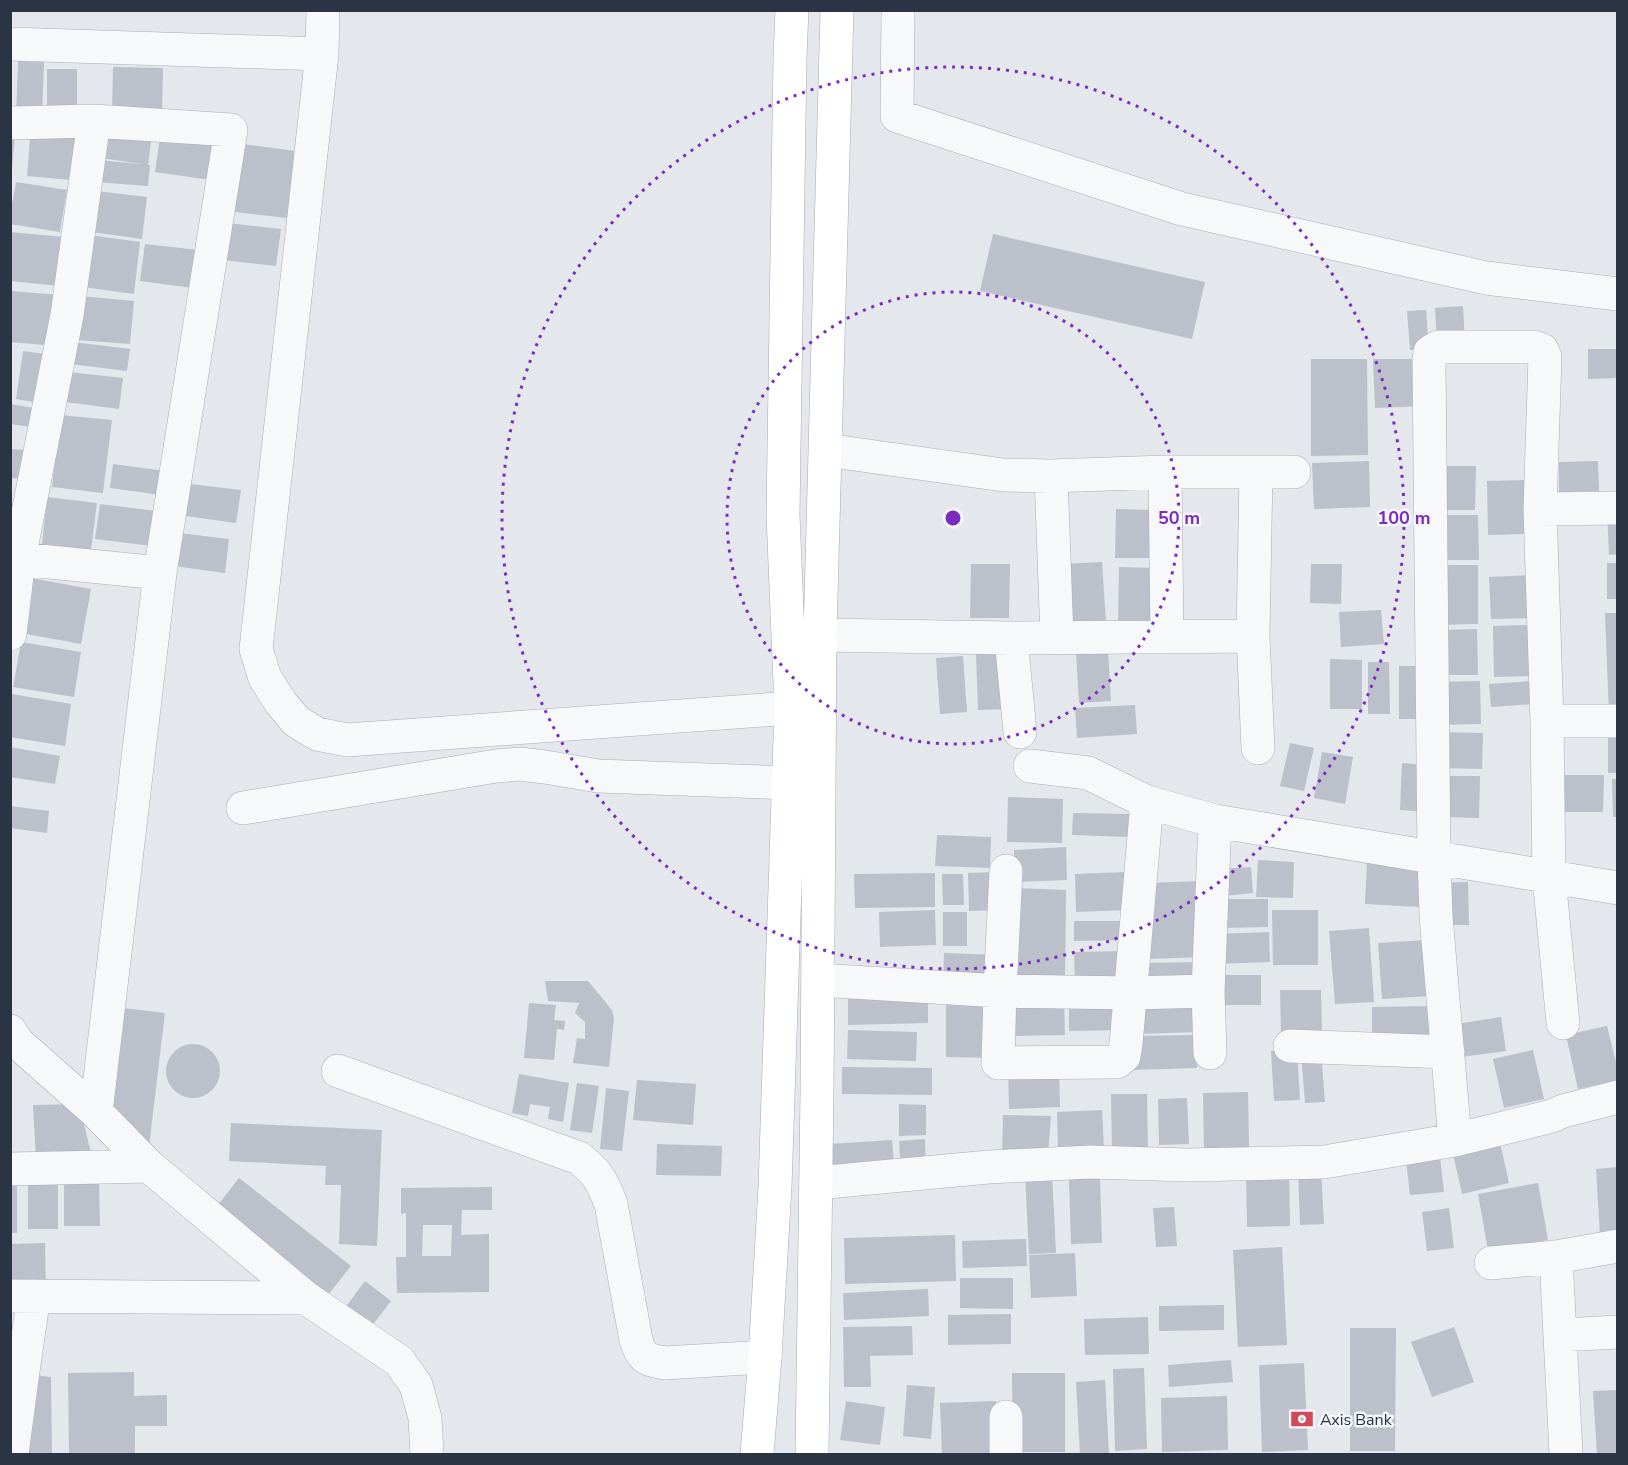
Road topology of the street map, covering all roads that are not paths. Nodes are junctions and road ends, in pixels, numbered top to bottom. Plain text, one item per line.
1 (323, 10) edge
2 (792, 10) edge
3 (837, 10) edge
4 (898, 10) edge
5 (10, 44) edge
6 (322, 54) junction
7 (94, 121) junction
8 (10, 123) edge
9 (1617, 294) edge
10 (826, 450) junction
11 (1165, 472) junction
12 (1294, 472) dead end
13 (1256, 473) junction
14 (1051, 476) junction
15 (1617, 508) edge
16 (1540, 509) junction
17 (15, 559) edge
18 (160, 573) junction
19 (10, 634) edge
20 (820, 635) junction
21 (1253, 636) junction
22 (1167, 637) junction
23 (1011, 638) junction
24 (1057, 638) junction
25 (791, 708) junction
26 (1547, 721) junction
27 (1617, 721) edge
28 (1020, 732) dead end
29 (1258, 748) dead end
30 (1030, 766) dead end
31 (789, 783) junction
32 (1147, 802) junction
33 (243, 808) dead end
34 (1215, 821) junction
35 (1434, 858) junction
36 (1006, 871) dead end
37 (1550, 877) junction
38 (1617, 888) edge
39 (818, 980) junction
40 (1000, 991) junction
41 (1208, 991) junction
42 (1131, 993) junction
43 (1563, 1023) dead end
44 (13, 1039) edge
45 (1290, 1046) dead end
46 (1448, 1052) junction
47 (1210, 1053) dead end
48 (338, 1071) dead end
49 (1617, 1097) edge
50 (96, 1112) junction
51 (1455, 1140) junction
52 (149, 1166) junction
53 (10, 1169) edge
54 (816, 1183) junction
55 (1617, 1246) edge
56 (1556, 1257) junction
57 (1491, 1263) dead end
58 (22, 1296) edge
59 (306, 1298) junction
60 (1617, 1332) edge
61 (1560, 1335) junction
62 (765, 1357) junction
63 (17, 1364) edge
64 (1006, 1417) dead end
65 (12, 1455) edge
66 (427, 1455) edge
67 (757, 1455) edge
68 (812, 1455) edge
69 (1006, 1455) edge
70 (1566, 1455) edge

1 - 6 street
2 - 25 main road
3 - 10 main road
4 - 9 street
5 - 6 street
6 - 25 street
7 - 8 street
7 - 17 street
7 - 18 street
10 - 14 street
10 - 20 main road
11 - 13 street
11 - 14 street
11 - 22 street
12 - 13 street
13 - 21 street
14 - 24 street
15 - 16 street
16 - 26 street
16 - 35 street
17 - 18 street
17 - 19 street
18 - 50 street
20 - 23 street
20 - 39 main road
21 - 22 street
21 - 29 street
22 - 24 street
23 - 24 street
23 - 28 street
25 - 31 main road
26 - 27 street
26 - 37 street
30 - 32 street
31 - 33 street
31 - 62 main road
32 - 34 street
32 - 42 street
34 - 35 street
34 - 41 street
35 - 37 street
35 - 46 street
36 - 40 street
37 - 38 street
37 - 43 street
39 - 40 street
39 - 54 main road
40 - 42 street
40 - 42 street
41 - 42 street
41 - 47 street
44 - 50 street
45 - 46 street
46 - 51 street
48 - 62 street
49 - 51 street
50 - 52 street
51 - 54 street
52 - 53 street
52 - 59 street
54 - 68 main road
55 - 56 street
56 - 57 street
56 - 61 street
58 - 59 street
58 - 63 street
59 - 66 street
60 - 61 street
61 - 70 street
62 - 67 main road
63 - 65 street
64 - 69 street

